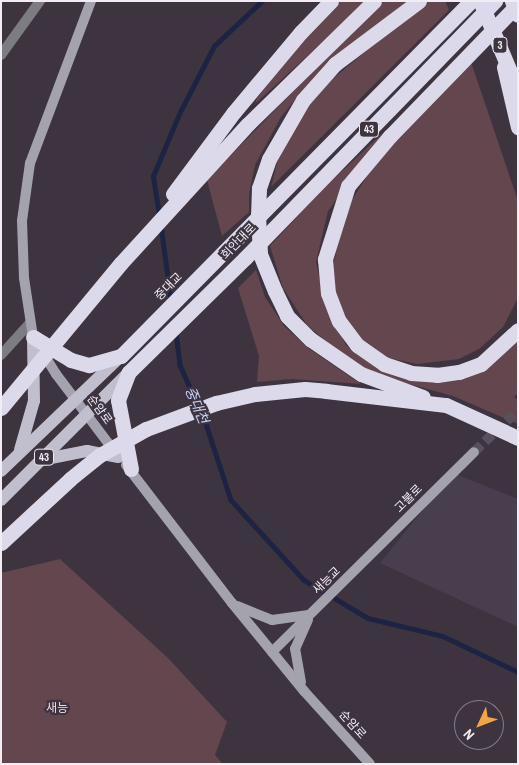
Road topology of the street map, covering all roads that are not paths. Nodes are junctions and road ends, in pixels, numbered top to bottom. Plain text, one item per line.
1 (40, 1) edge
2 (91, 1) edge
3 (332, 1) edge
4 (374, 1) edge
5 (418, 1) edge
6 (471, 1) edge
7 (480, 1) edge
8 (495, 1) edge
9 (512, 1) edge
10 (518, 4) edge
11 (518, 15) edge
12 (498, 42) junction
13 (1, 55) edge
14 (518, 90) edge
15 (518, 127) edge
16 (238, 238) joint
17 (121, 263) junction
18 (32, 330) junction
19 (518, 330) edge
20 (1, 355) edge
21 (122, 356) junction
22 (129, 372) junction
23 (76, 400) junction
24 (446, 405) junction
25 (1, 408) edge
26 (87, 415) junction
27 (518, 438) edge
28 (20, 451) junction
29 (474, 452) tunnel mouth
30 (118, 457) junction
31 (40, 460) junction
32 (131, 469) junction
33 (1, 471) edge
34 (1, 500) edge
35 (1, 543) edge
36 (362, 565) joint
37 (232, 603) junction
38 (310, 615) junction
39 (272, 652) junction
40 (304, 690) junction
41 (370, 764) edge

1 - 13 street
2 - 18 street, 순암로
3 - 17 highway
4 - 17 highway
5 - 24 highway, bridge
6 - 16 highway, 회안대로 / 43
7 - 12 highway, 3, bridge
8 - 22 highway, 회안대로 / 43
9 - 11 highway, bridge
10 - 19 highway
12 - 14 highway, 3, bridge
12 - 15 highway, bridge
16 - 21 highway, 중대교 / 43
17 - 25 highway, bridge
18 - 20 street
18 - 21 highway
18 - 23 street, 순암로
18 - 28 main road
21 - 23 main road, 43
22 - 26 main road, 회안대로 / 43
22 - 32 highway
23 - 26 street, 순암로
23 - 28 main road, 43
24 - 27 highway
24 - 35 highway, bridge
26 - 30 street, 순암로
26 - 31 main road, 회안대로 / 43
28 - 33 main road, 43
29 - 36 street, 고불로
30 - 31 main road
30 - 32 street, 순암로
31 - 34 main road, 회안대로 / 43
32 - 37 street, 순암로
36 - 38 street, 새능교
37 - 38 street
37 - 39 street, 순암로
38 - 39 street
38 - 40 street
39 - 40 street, 순암로
40 - 41 street, 순암로

